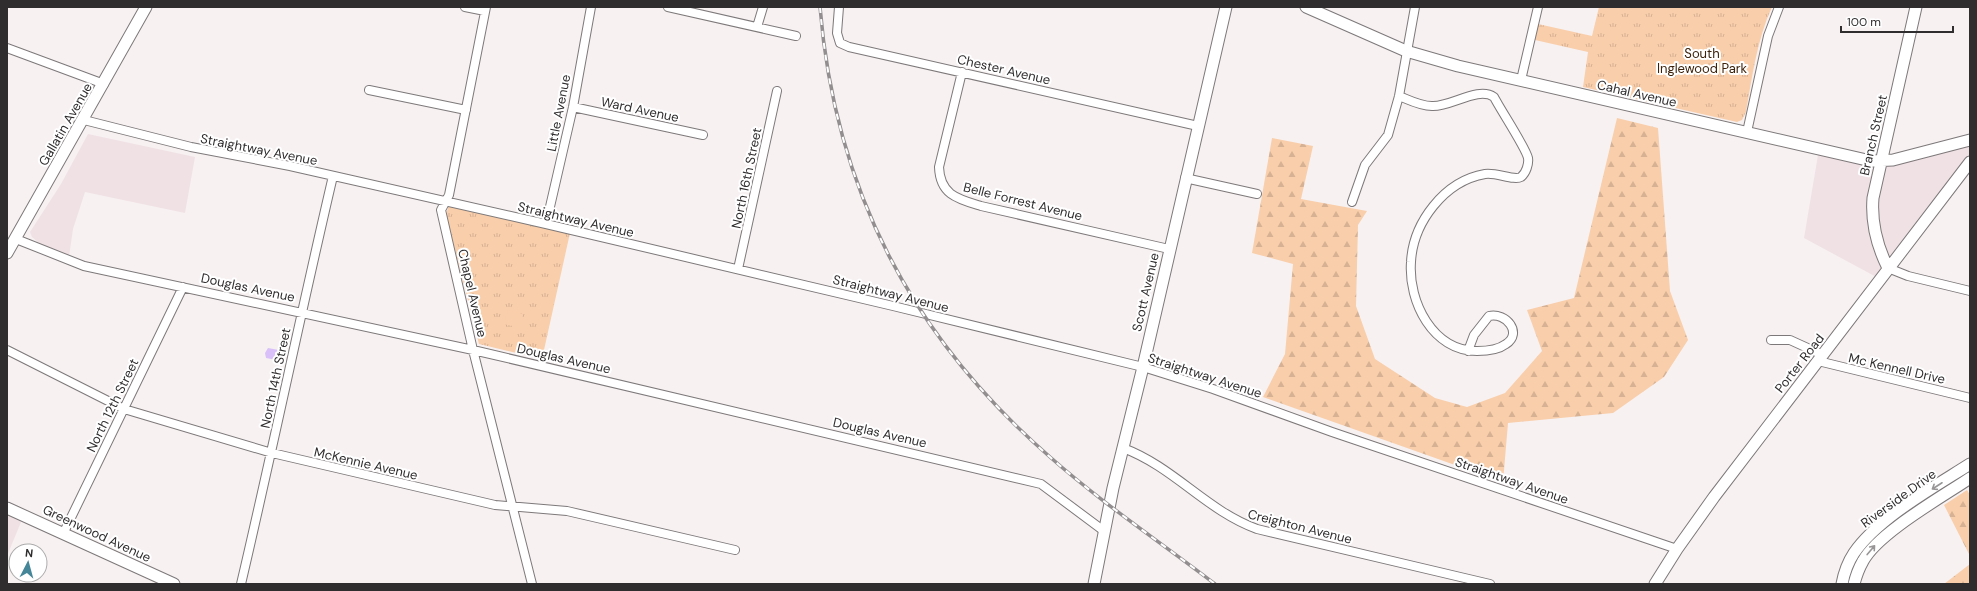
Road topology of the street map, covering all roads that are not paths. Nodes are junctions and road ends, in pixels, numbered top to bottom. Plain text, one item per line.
1 (146, 7) edge
2 (465, 7) edge
3 (591, 7) edge
4 (668, 7) edge
5 (763, 7) edge
6 (839, 7) edge
7 (1226, 7) edge
8 (1306, 7) edge
9 (1415, 7) edge
10 (1538, 7) edge
11 (1779, 7) edge
12 (1916, 7) edge
13 (486, 9) edge
14 (757, 27) junction
15 (796, 36) dead end
16 (7, 48) edge
17 (1406, 51) junction
18 (962, 72) junction
19 (1521, 80) junction
20 (104, 84) junction
21 (369, 90) dead end
22 (777, 92) dead end
23 (1398, 96) junction
24 (572, 107) junction
25 (466, 110) junction
26 (84, 120) junction
27 (1198, 126) junction
28 (1747, 132) junction
29 (703, 135) dead end
30 (1970, 140) edge
31 (1882, 161) junction
32 (1970, 162) edge
33 (333, 176) junction
34 (1186, 178) junction
35 (1257, 194) dead end
36 (445, 202) junction
37 (1352, 202) dead end
38 (546, 224) junction
39 (11, 237) edge
40 (1170, 249) junction
41 (7, 253) edge
42 (1888, 268) junction
43 (738, 270) junction
44 (183, 288) junction
45 (1970, 291) edge
46 (301, 313) junction
47 (1771, 340) dead end
48 (7, 350) edge
49 (473, 350) junction
50 (1468, 351) junction
51 (1821, 358) junction
52 (1143, 367) junction
53 (1970, 398) edge
54 (124, 409) junction
55 (1123, 448) junction
56 (272, 453) junction
57 (1970, 464) edge
58 (1970, 478) edge
59 (513, 507) junction
60 (7, 508) edge
61 (1104, 531) junction
62 (64, 532) junction
63 (1677, 549) junction
64 (734, 550) dead end
65 (1848, 564) junction
66 (1859, 570) junction
67 (174, 584) edge
68 (241, 584) edge
69 (532, 584) edge
70 (1094, 584) edge
71 (1490, 584) edge
72 (1655, 584) edge
73 (1842, 584) edge
74 (1854, 584) edge

1 - 20 street, Gallatin Avenue
2 - 13 street
3 - 24 street, Little Avenue
4 - 14 street
5 - 14 street
6 - 18 street, Chester Avenue
7 - 27 street, Scott Avenue
8 - 17 street, Cahal Avenue
9 - 17 street
10 - 19 street
11 - 28 street
12 - 31 street, Branch Street
13 - 25 street, Chapel Avenue
14 - 15 street
16 - 20 street
17 - 19 street, Cahal Avenue
17 - 23 street
18 - 27 street, Chester Avenue
18 - 40 street, Belle Forrest Avenue
19 - 28 street, Cahal Avenue
20 - 26 street, Gallatin Avenue
21 - 25 street
22 - 43 street, North 16th Street
23 - 37 street
23 - 50 street
24 - 29 street, Ward Avenue
24 - 38 street, Little Avenue
25 - 36 street, Chapel Avenue
26 - 33 street, Straightway Avenue
26 - 39 street, Gallatin Avenue
27 - 34 street, Scott Avenue
28 - 31 street, Cahal Avenue
30 - 31 street, Cahal Avenue
31 - 42 street, Branch Street
32 - 42 street, Porter Road
33 - 36 street, Straightway Avenue
33 - 46 street, North 14th Street
34 - 35 street
34 - 40 street, Scott Avenue
36 - 38 street, Straightway Avenue
36 - 49 street, Chapel Avenue
38 - 43 street, Straightway Avenue
39 - 41 street, Gallatin Avenue
39 - 44 street, Douglas Avenue
40 - 52 street, Scott Avenue
42 - 45 street
42 - 51 street, Porter Road
43 - 52 street, Straightway Avenue
44 - 46 street, Douglas Avenue
44 - 54 street, North 12th Street
46 - 49 street, Douglas Avenue
46 - 56 street, North 14th Street
47 - 51 street, Mc Kennell Drive
48 - 54 street, McKennie Avenue
49 - 59 street, Chapel Avenue
49 - 61 street, Douglas Avenue
50 - 50 street
51 - 53 street, Mc Kennell Drive
51 - 63 street, Porter Road
52 - 55 street, Scott Avenue
52 - 63 street, Straightway Avenue
54 - 56 street, McKennie Avenue
54 - 62 street, North 12th Street
55 - 61 street, Scott Avenue
55 - 71 street, Creighton Avenue
56 - 59 street, McKennie Avenue
56 - 68 street, North 14th Street
57 -> 65 street, Riverside Drive
66 -> 58 street, Riverside Drive
59 - 64 street, McKennie Avenue
59 - 69 street, Chapel Avenue
60 - 62 street, Greenwood Avenue
61 - 70 street, Scott Avenue
62 - 67 street, Greenwood Avenue
63 - 72 street, Porter Road
65 - 66 street
65 - 73 street, Riverside Drive
66 - 74 street, Riverside Drive

